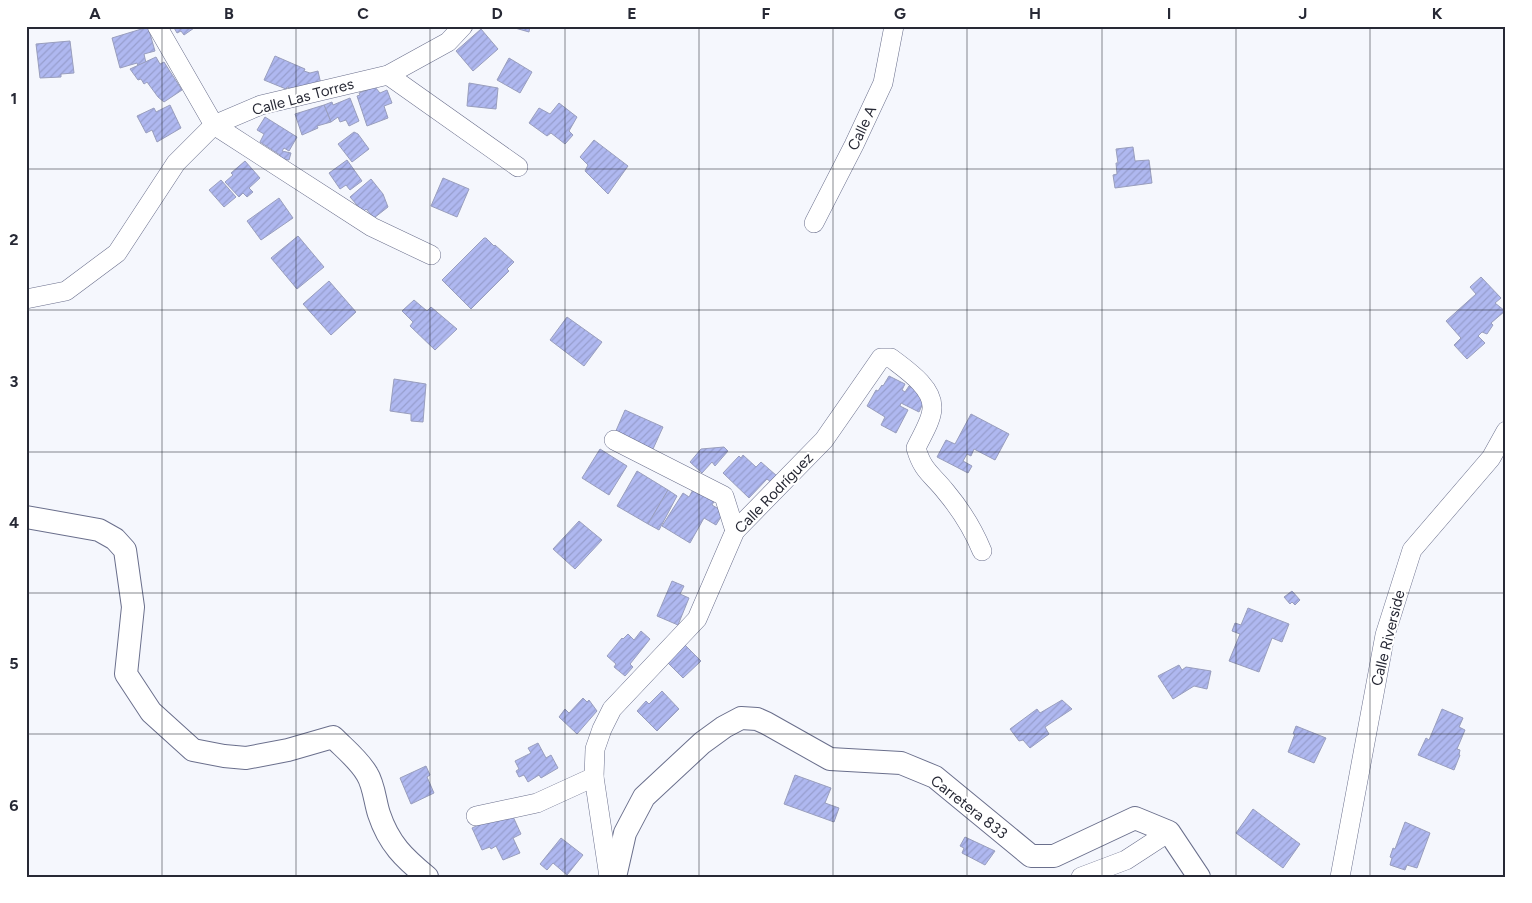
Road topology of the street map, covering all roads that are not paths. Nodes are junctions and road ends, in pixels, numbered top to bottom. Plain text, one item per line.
1 (157, 26) edge
2 (463, 26) edge
3 (894, 26) edge
4 (388, 76) junction
5 (214, 125) junction
6 (518, 167) dead end
7 (814, 223) dead end
8 (431, 255) dead end
9 (26, 299) edge
10 (1506, 431) edge
11 (614, 440) dead end
12 (26, 517) edge
13 (735, 531) junction
14 (982, 551) dead end
15 (594, 777) junction
16 (476, 816) dead end
17 (1169, 832) junction
18 (428, 877) edge
19 (609, 877) edge
20 (615, 877) edge
21 (1081, 877) edge
22 (1199, 877) edge
23 (1340, 877) edge

1 - 5 street
2 - 4 street, Calle Las Torres
3 - 7 street, Calle A
4 - 5 street, Calle Las Torres
4 - 6 street
5 - 8 street
5 - 9 street, Calle Las Torres
10 - 23 street, Calle Riverside
11 - 13 street
12 - 18 street
13 - 14 street, Calle Rodríguez
13 - 15 street, Calle Rodríguez
15 - 16 street
15 - 19 street, Calle Rodríguez
17 - 20 street, Carretera 833
17 - 21 street
17 - 22 street

